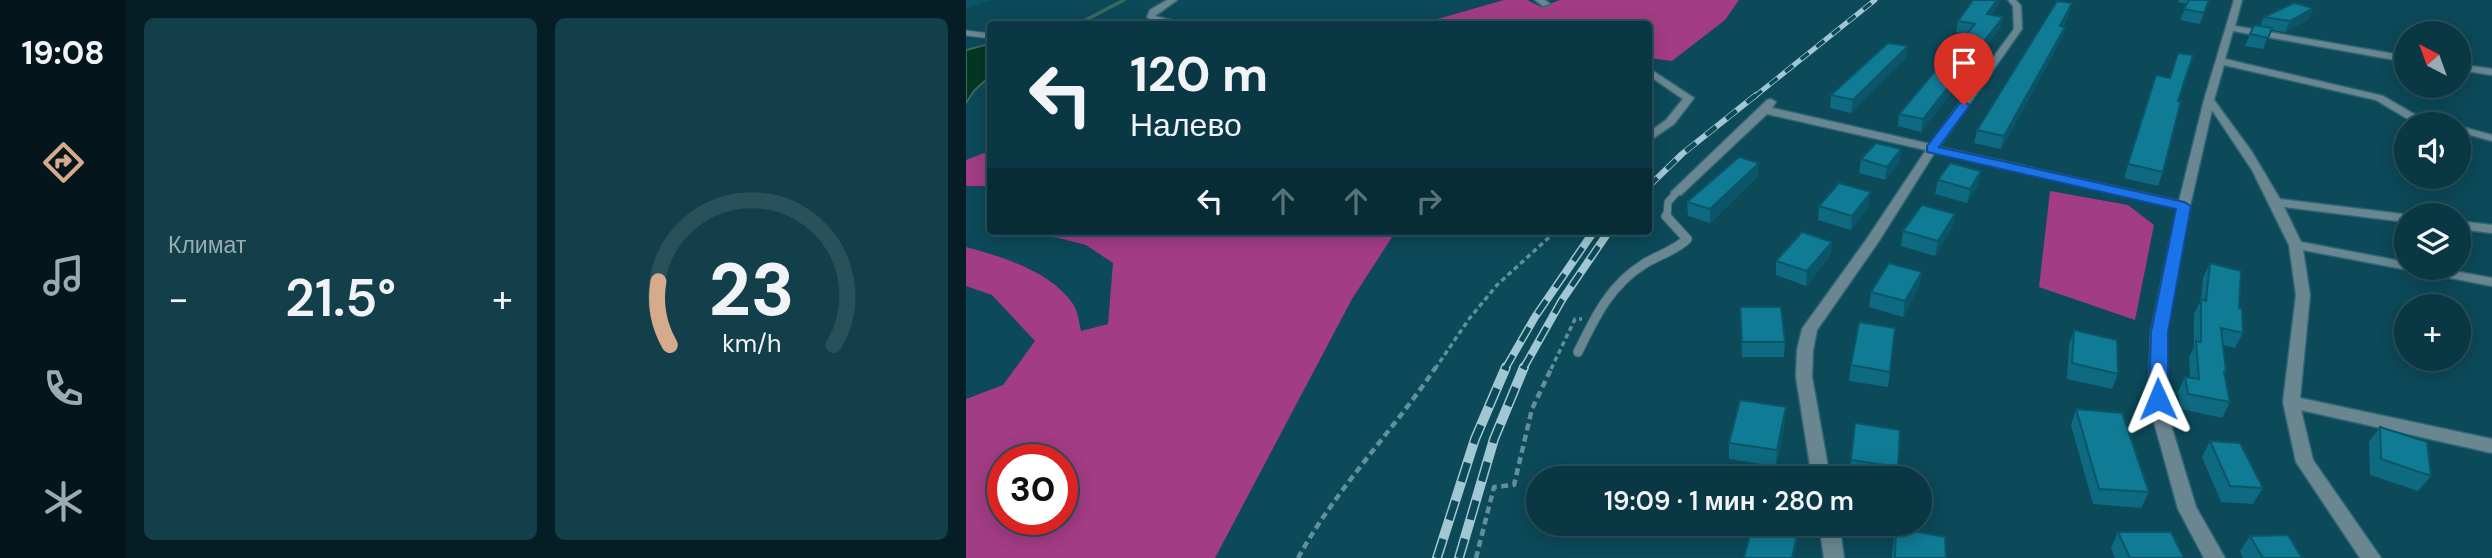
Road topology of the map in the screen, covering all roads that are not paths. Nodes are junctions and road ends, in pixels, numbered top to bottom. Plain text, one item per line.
1 (1172, 0) edge
2 (2012, 0) edge
3 (2238, 0) edge
4 (1157, 21) edge
5 (2231, 28) junction
6 (966, 33) edge
7 (987, 36) edge
8 (2394, 57) edge
9 (2221, 61) junction
10 (2471, 69) edge
11 (2492, 72) edge
12 (1652, 73) edge
13 (2209, 100) junction
14 (2403, 112) edge
15 (2471, 132) edge
16 (1652, 136) edge
17 (2492, 138) edge
18 (1931, 149) junction
19 (1677, 192) joint
20 (2277, 202) junction
21 (2184, 206) junction
22 (2394, 217) edge
23 (2471, 226) edge
24 (2492, 229) edge
25 (2296, 245) junction
26 (2394, 264) edge
27 (2471, 278) edge
28 (2492, 282) edge
29 (1578, 352) dead end
30 (2291, 402) junction
31 (2492, 446) edge
32 (1819, 466) edge
33 (1831, 536) edge
34 (1835, 558) edge
35 (2215, 558) edge
36 (2371, 558) edge

1 - 4 street
2 - 18 street
3 - 5 street
5 - 8 street
5 - 9 street
6 - 7 lane
9 - 13 street
9 - 14 street
10 - 11 street
12 - 16 street
13 - 20 street
13 - 21 street
15 - 17 street
18 - 19 street
18 - 21 street
18 - 32 street
19 - 29 lane
20 - 22 street
20 - 25 street
21 - 35 street
23 - 24 street
25 - 26 street
25 - 30 street
27 - 28 street
30 - 31 street
30 - 36 street
33 - 34 street

